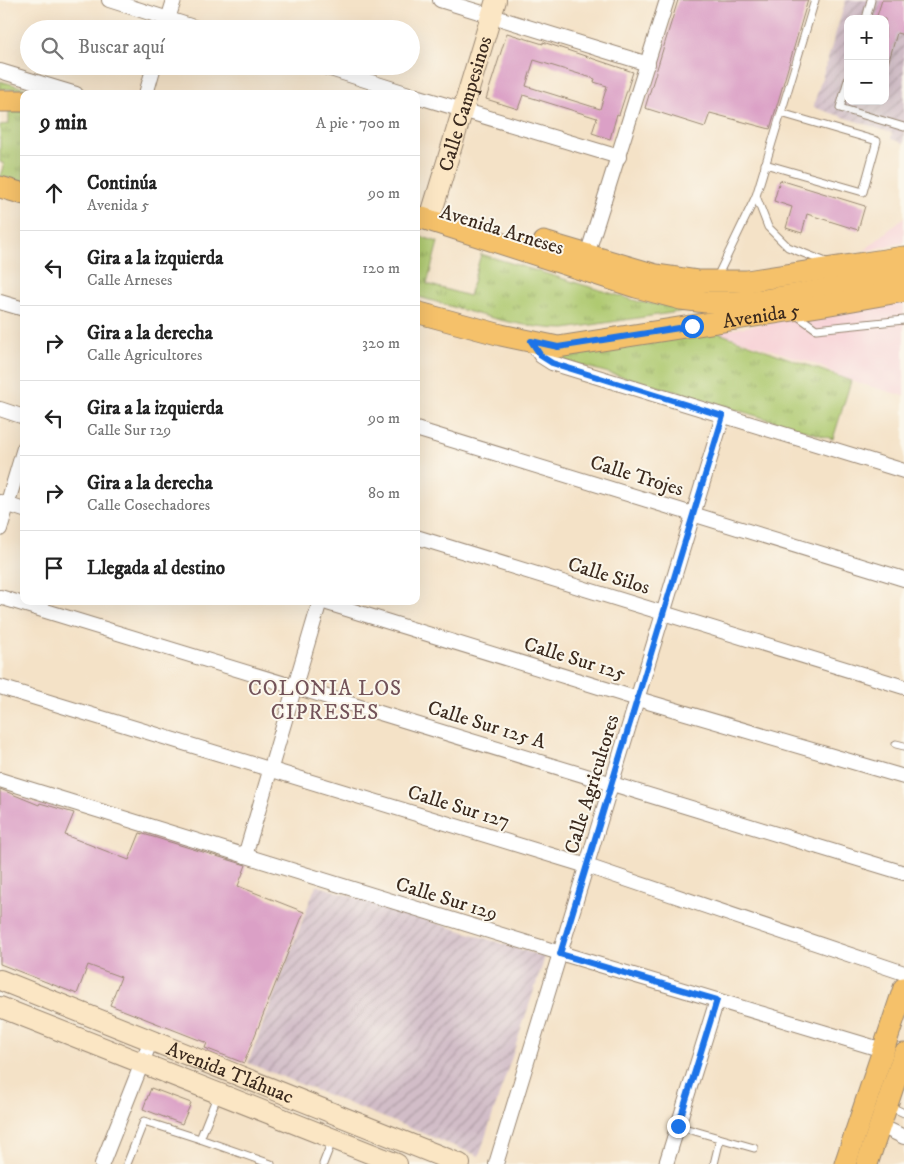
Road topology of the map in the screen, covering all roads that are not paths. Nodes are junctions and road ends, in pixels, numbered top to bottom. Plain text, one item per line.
1 (109, 0) edge
2 (174, 0) edge
3 (440, 0) edge
4 (667, 0) edge
5 (815, 0) edge
6 (871, 0) edge
7 (494, 8) edge
8 (867, 15) edge
9 (156, 20) edge
10 (167, 20) edge
11 (648, 64) junction
12 (0, 71) edge
13 (151, 75) edge
14 (349, 75) edge
15 (63, 90) edge
16 (147, 90) edge
17 (396, 90) edge
18 (844, 94) edge
19 (420, 97) edge
20 (0, 101) edge
21 (20, 101) edge
22 (462, 110) junction
23 (781, 113) junction
24 (904, 128) edge
25 (619, 156) junction
26 (765, 164) junction
27 (0, 187) edge
28 (20, 193) edge
29 (756, 196) junction
30 (422, 209) edge
31 (587, 255) junction
32 (904, 257) edge
33 (838, 267) junction
34 (904, 276) edge
35 (725, 282) junction
36 (904, 291) edge
37 (0, 302) edge
38 (20, 309) edge
39 (791, 311) junction
40 (420, 313) edge
41 (904, 320) edge
42 (531, 341) junction
43 (0, 409) edge
44 (20, 416) edge
45 (723, 416) junction
46 (420, 430) edge
47 (20, 459) edge
48 (904, 471) edge
49 (4, 504) edge
50 (20, 509) edge
51 (694, 514) junction
52 (0, 529) edge
53 (420, 538) edge
54 (904, 579) edge
55 (0, 597) edge
56 (20, 603) edge
57 (26, 605) edge
58 (320, 605) edge
59 (334, 605) edge
60 (664, 613) junction
61 (0, 687) edge
62 (295, 687) junction
63 (904, 687) edge
64 (638, 699) junction
65 (270, 770) junction
66 (904, 777) edge
67 (0, 780) edge
68 (612, 783) junction
69 (245, 856) junction
70 (587, 866) junction
71 (904, 873) edge
72 (560, 954) junction
73 (904, 973) edge
74 (0, 980) edge
75 (904, 988) edge
76 (717, 1000) junction
77 (0, 1007) edge
78 (151, 1040) junction
79 (883, 1050) junction
80 (904, 1054) edge
81 (142, 1063) junction
82 (218, 1093) junction
83 (895, 1109) edge
84 (879, 1125) junction
85 (678, 1126) junction
86 (904, 1137) edge
87 (200, 1139) junction
88 (334, 1139) junction
89 (720, 1139) junction
90 (754, 1148) dead end
91 (102, 1164) edge
92 (127, 1164) edge
93 (270, 1164) edge
94 (323, 1164) edge
95 (397, 1164) edge
96 (460, 1164) edge
97 (496, 1164) edge
98 (666, 1164) edge
99 (714, 1164) edge
100 (845, 1164) edge
101 (867, 1164) edge

1 - 9 street
2 - 10 street
3 - 7 street
4 - 11 street
5 - 23 lane
6 - 8 lane
7 - 11 street
7 - 22 main road, Calle Campesinos
11 - 25 street
12 - 15 street
13 - 16 street
14 - 17 street
18 - 24 lane
19 - 22 street
20 - 21 main road
22 - 25 street
22 - 30 main road, Calle Campesinos
23 - 26 lane
23 - 26 lane
25 - 31 street
26 - 29 lane
27 - 28 main road
29 - 33 lane
29 - 35 lane
30 - 31 main road, Avenida Arneses
30 - 34 main road
31 - 35 main road, Avenida Arneses
32 - 33 main road, Avenida 5
33 - 35 main road, Avenida 5
36 - 39 main road, Avenida 5
37 - 38 street
39 - 41 lane
39 - 42 main road, Avenida 5
40 - 42 main road
42 - 45 street
43 - 44 street
45 - 48 street
45 - 51 street, Calle Agricultores
46 - 51 street, Calle Trojes
47 - 49 street
49 - 50 street
49 - 52 street
51 - 54 street, Calle Trojes
51 - 60 street, Calle Agricultores
53 - 60 street, Calle Silos
55 - 56 street, Calle Sur 125 A
57 - 62 street, Calle Sur 125 A
58 - 62 street
59 - 64 street, Calle Sur 125
60 - 63 street, Calle Silos
60 - 64 street, Calle Agricultores
61 - 65 street, Calle Sur 127
62 - 65 street
62 - 68 street, Calle Sur 125 A
64 - 66 street, Calle Sur 125
64 - 68 street, Calle Agricultores
65 - 69 street
65 - 70 street, Calle Sur 127
67 - 69 street, Calle Sur 129
68 - 70 street, Calle Agricultores
68 - 71 street, Calle Sur 125 A
69 - 72 street, Calle Sur 129
70 - 72 street, Calle Agricultores
70 - 73 street, Calle Sur 127
72 - 76 street, Calle Sur 129
72 - 97 street, Calle Agricultores
74 - 78 main road, Avenida Tláhuac
75 - 79 main road
76 - 79 street, Calle Sur 129
76 - 85 street
77 - 81 main road, Avenida Tláhuac
78 - 81 street
78 - 96 main road, Avenida Tláhuac
79 - 100 main road
80 - 83 main road
81 - 82 main road, Avenida Tláhuac
81 - 91 street
82 - 87 lane
82 - 88 main road, Avenida Tláhuac
83 - 84 main road
84 - 86 street
84 - 101 main road
85 - 89 lane
85 - 98 street
87 - 92 lane
87 - 93 lane
88 - 94 lane
88 - 95 main road, Avenida Tláhuac
89 - 90 lane
89 - 99 lane

